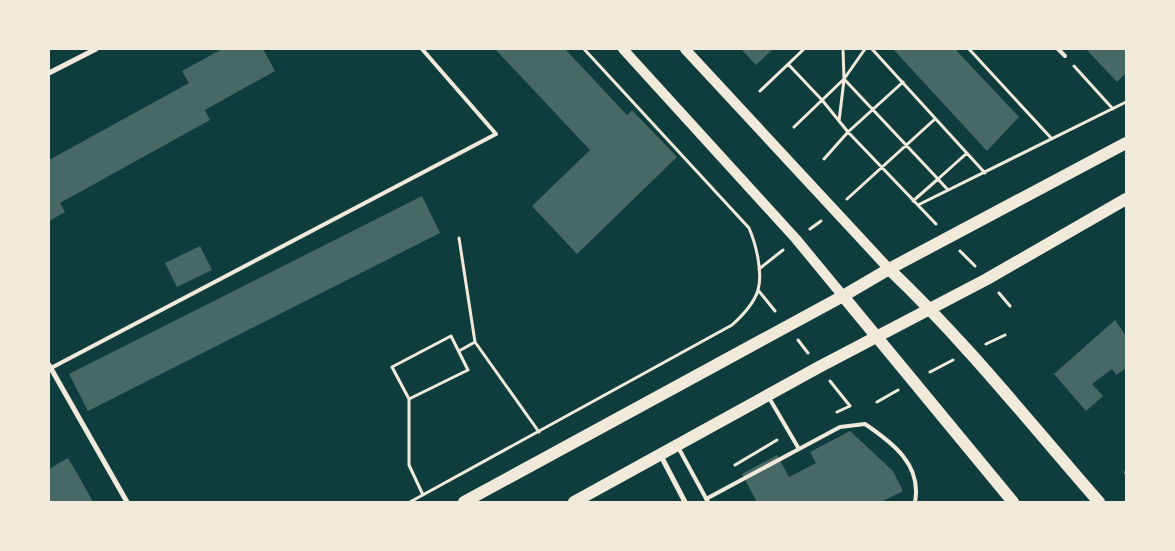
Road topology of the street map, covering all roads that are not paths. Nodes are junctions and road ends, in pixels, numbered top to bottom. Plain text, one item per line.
1 (96, 49) edge
2 (422, 49) edge
3 (623, 49) edge
4 (686, 49) edge
5 (1058, 49) edge
6 (1065, 56) road end
7 (49, 73) edge
8 (1126, 143) edge
9 (1126, 199) edge
10 (889, 269) junction
11 (843, 296) junction
12 (930, 308) junction
13 (876, 338) junction
14 (49, 367) edge
15 (768, 396) junction
16 (677, 445) junction
17 (799, 449) junction
18 (661, 456) junction
19 (707, 501) edge
20 (127, 502) edge
21 (464, 502) edge
22 (574, 502) edge
23 (685, 502) edge
24 (915, 502) edge
25 (1014, 502) edge
26 (1099, 502) edge

1 - 7 street
2 - 14 lane
3 - 11 main road
4 - 10 main road
5 - 6 lane
8 - 10 main road
9 - 12 main road
10 - 11 main road
10 - 12 main road
11 - 13 main road
11 - 21 main road
12 - 13 main road
12 - 26 main road
13 - 15 main road
13 - 25 main road
14 - 20 street
15 - 16 main road
15 - 17 lane
16 - 18 main road
16 - 19 lane
17 - 19 lane
17 - 24 lane
18 - 22 main road
18 - 23 street

